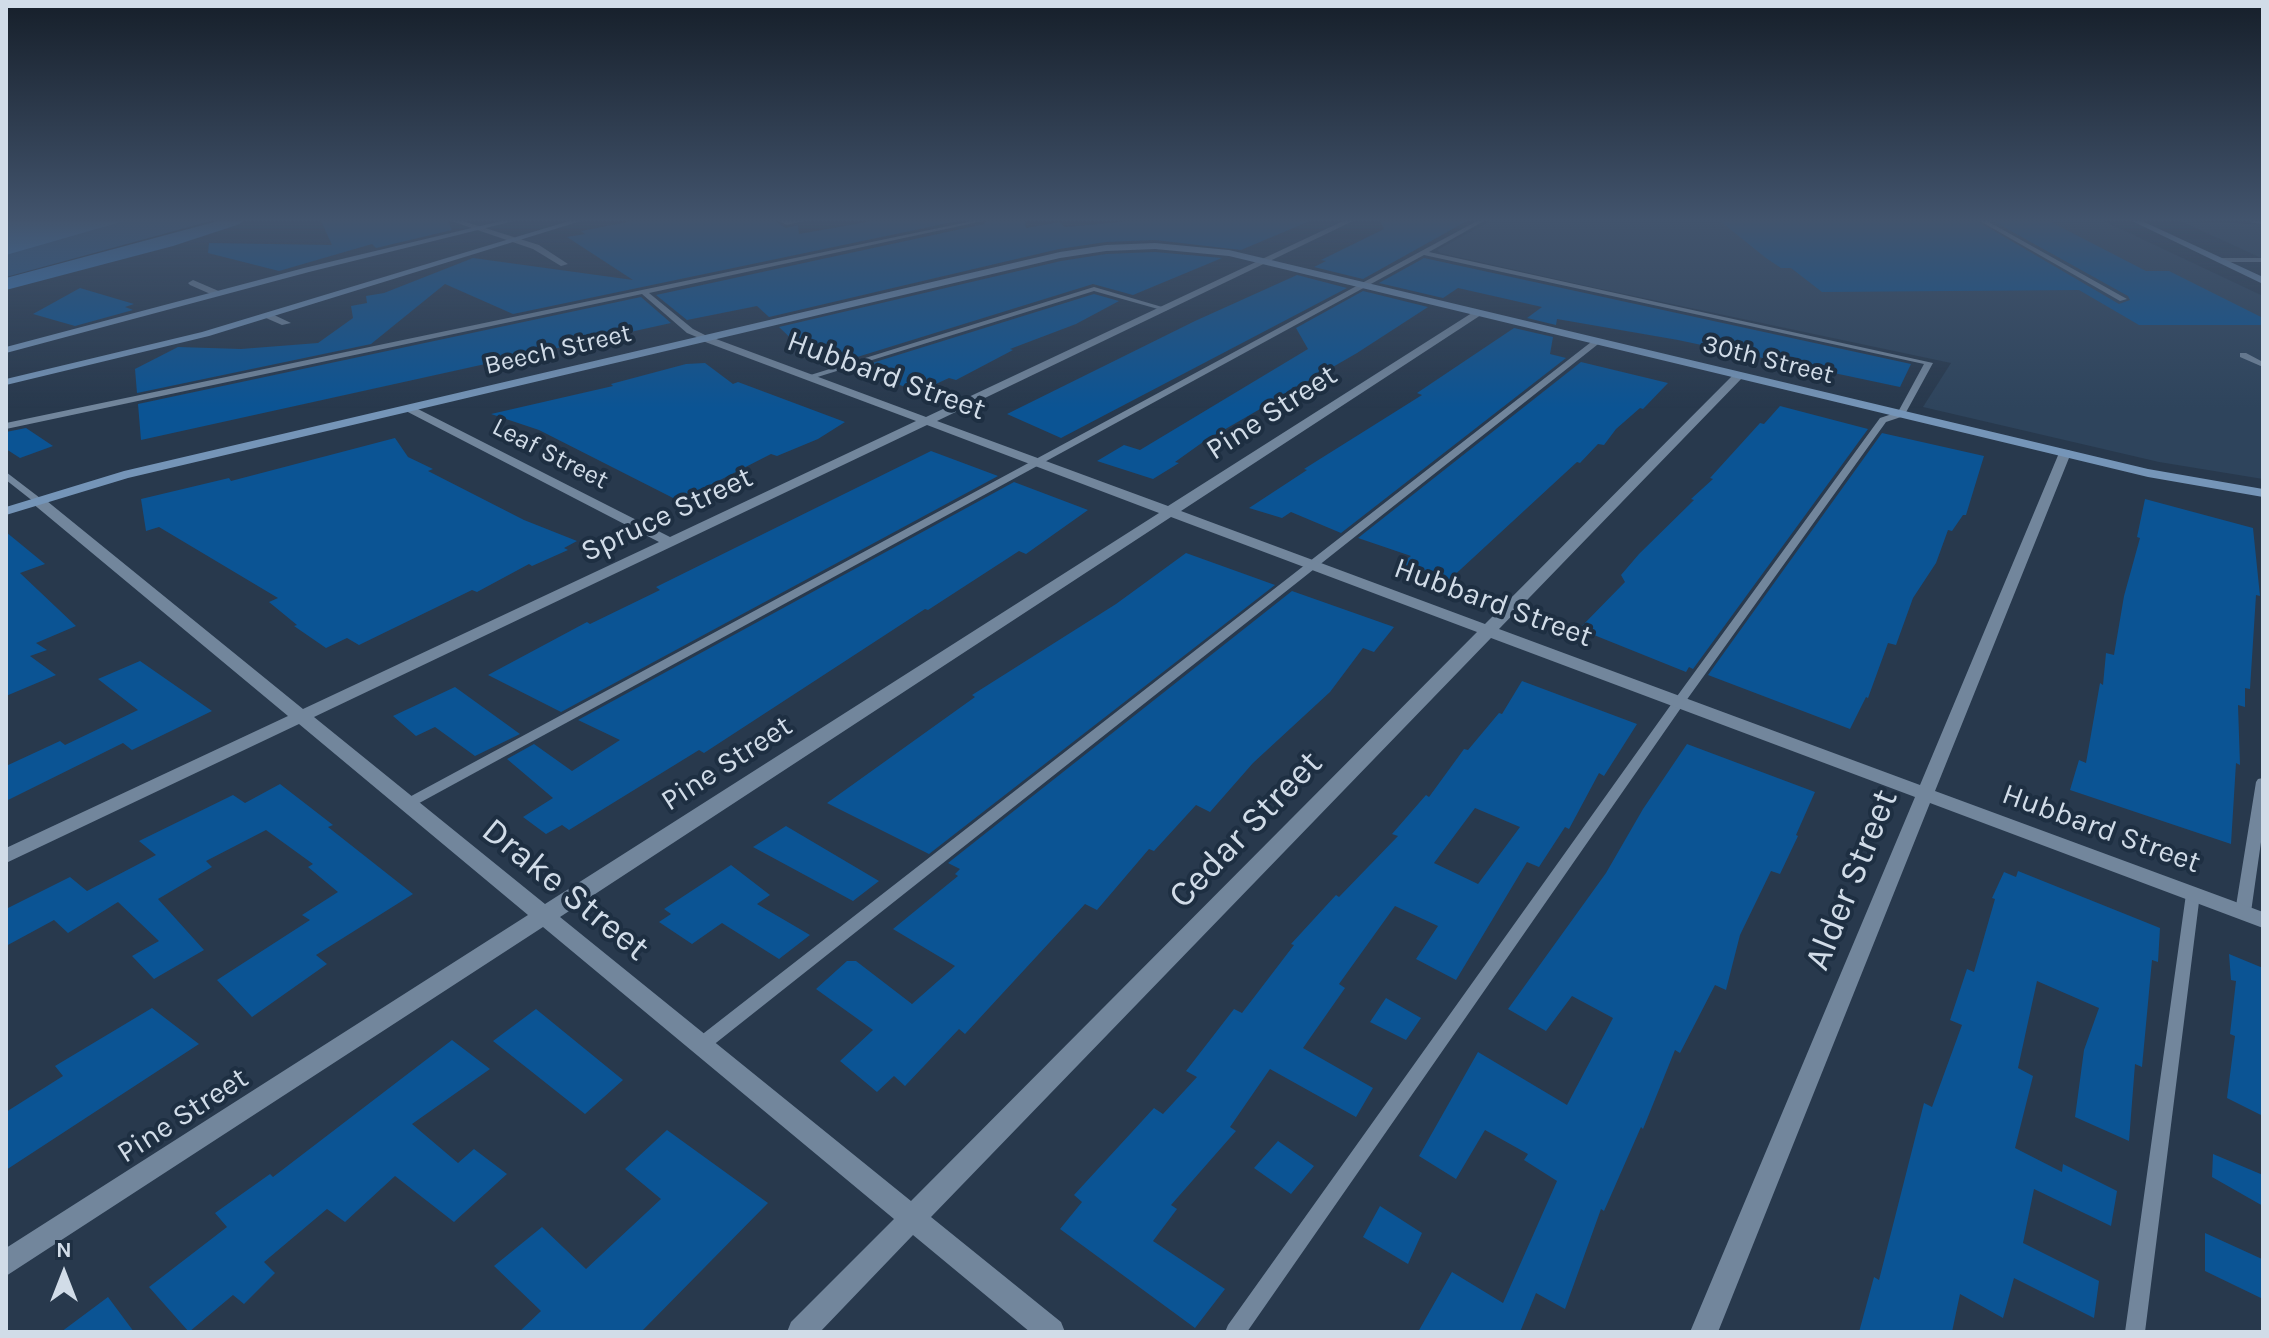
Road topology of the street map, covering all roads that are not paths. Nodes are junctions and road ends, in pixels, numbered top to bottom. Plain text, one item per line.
1 (194, 283) edge
2 (260, 283) edge
3 (371, 283) edge
4 (679, 283) edge
5 (941, 283) edge
6 (1219, 283) edge
7 (1353, 283) edge
8 (1369, 283) edge
9 (1564, 283) edge
10 (2095, 283) edge
11 (1364, 286) junction
12 (643, 291) junction
13 (218, 294) junction
14 (2123, 299) dead end
15 (1165, 309) junction
16 (1478, 313) junction
17 (269, 316) junction
18 (286, 323) dead end
19 (704, 338) junction
20 (1598, 341) junction
21 (6, 350) edge
22 (2243, 355) dead end
23 (2263, 365) edge
24 (1739, 375) junction
25 (808, 377) junction
26 (6, 382) edge
27 (408, 408) junction
28 (1901, 414) junction
29 (927, 421) junction
30 (6, 426) edge
31 (2065, 453) junction
32 (1036, 462) junction
33 (6, 475) edge
34 (2263, 493) edge
35 (37, 500) junction
36 (6, 511) edge
37 (1170, 512) junction
38 (670, 542) junction
39 (1312, 565) junction
40 (1489, 631) junction
41 (1679, 702) junction
42 (301, 717) junction
43 (2263, 782) edge
44 (1924, 794) junction
45 (407, 804) junction
46 (6, 856) edge
47 (2193, 894) junction
48 (2243, 912) junction
49 (544, 916) junction
50 (2263, 920) edge
51 (701, 1045) junction
52 (912, 1218) junction
53 (6, 1263) edge
54 (801, 1332) edge
55 (1051, 1332) edge
56 (1235, 1332) edge
57 (1704, 1332) edge
58 (2135, 1332) edge

1 - 13 street
2 - 13 street
3 - 17 street
4 - 12 lane
5 - 19 street, Beech Street
6 - 15 street, Spruce Street
7 - 11 street, 30th Street
8 - 11 lane
9 - 28 lane
10 - 14 lane
11 - 16 street, 30th Street
11 - 32 lane
12 - 19 lane
12 - 30 lane
13 - 21 street
15 - 25 lane
15 - 29 street, Spruce Street
16 - 20 street, 30th Street
16 - 37 street, Pine Street
17 - 18 street
17 - 26 street
19 - 25 street, Hubbard Street
19 - 27 street, Beech Street
20 - 24 street, 30th Street
20 - 39 lane
22 - 23 lane
24 - 28 street, 30th Street
24 - 40 street, Cedar Street
25 - 29 street, Hubbard Street
27 - 35 street, Beech Street
27 - 38 street, Leaf Street
28 - 31 street, 30th Street
28 - 41 lane
29 - 32 street, Hubbard Street
29 - 38 street, Spruce Street
31 - 34 street, 30th Street
31 - 44 street, Alder Street
32 - 37 street, Hubbard Street
32 - 45 lane
33 - 35 lane
35 - 36 street, Beech Street
35 - 42 street, Drake Street
37 - 39 street, Hubbard Street
37 - 49 street, Pine Street
38 - 42 street, Spruce Street
39 - 40 street, Hubbard Street
39 - 51 lane
40 - 41 street, Hubbard Street
40 - 52 street, Cedar Street
41 - 44 street, Hubbard Street
41 - 56 lane
42 - 45 street, Drake Street
42 - 46 street, Spruce Street
43 - 48 lane
44 - 47 street, Hubbard Street
44 - 57 street, Alder Street
45 - 49 street, Drake Street
47 - 48 street, Hubbard Street
47 - 58 lane
48 - 50 street, Hubbard Street
49 - 51 street, Drake Street
49 - 53 street, Pine Street
51 - 52 street, Drake Street
52 - 54 street, Cedar Street
52 - 55 street, Drake Street

